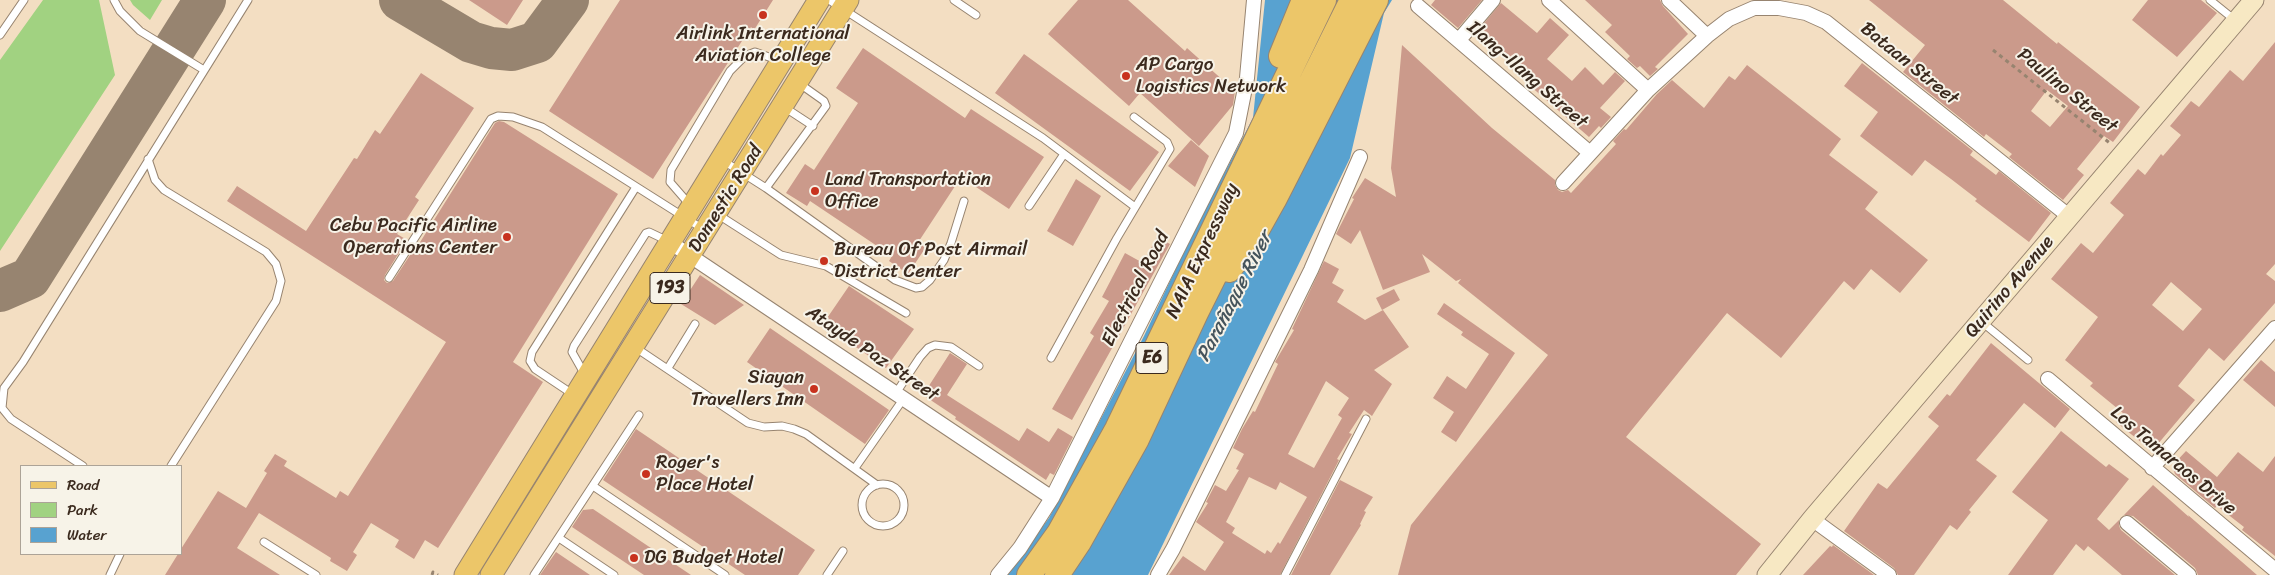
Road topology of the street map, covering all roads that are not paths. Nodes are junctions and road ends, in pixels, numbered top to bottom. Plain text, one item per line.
1 (24, 0) edge
2 (114, 0) edge
3 (248, 0) edge
4 (819, 0) edge
5 (954, 0) edge
6 (1254, 0) edge
7 (1304, 0) edge
8 (1324, 0) edge
9 (1352, 0) edge
10 (1376, 0) edge
11 (1494, 0) edge
12 (1549, 0) edge
13 (1670, 0) edge
14 (2210, 0) edge
15 (2254, 0) edge
16 (840, 3) edge
17 (1418, 6) dead end
18 (976, 15) dead end
19 (2236, 21) junction
20 (0, 34) edge
21 (1707, 36) junction
22 (1458, 40) junction
23 (780, 61) junction
24 (204, 70) junction
25 (797, 83) junction
26 (1648, 90) junction
27 (783, 106) junction
28 (1134, 117) dead end
29 (813, 126) junction
30 (1259, 132) junction
31 (1589, 152) junction
32 (1064, 154) junction
33 (1360, 157) dead end
34 (148, 159) junction
35 (721, 159) junction
36 (742, 172) junction
37 (1563, 183) dead end
38 (636, 188) junction
39 (766, 188) junction
40 (964, 201) dead end
41 (1029, 206) dead end
42 (1136, 208) junction
43 (689, 213) junction
44 (2070, 217) junction
45 (711, 222) junction
46 (671, 242) junction
47 (690, 255) junction
48 (389, 278) dead end
49 (906, 313) dead end
50 (1196, 313) junction
51 (1981, 321) junction
52 (694, 324) dead end
53 (2275, 328) edge
54 (634, 346) junction
55 (1051, 358) dead end
56 (2028, 360) dead end
57 (979, 366) dead end
58 (668, 368) junction
59 (2048, 379) dead end
60 (581, 387) junction
61 (900, 396) junction
62 (640, 415) dead end
63 (1366, 419) dead end
64 (80, 465) edge
65 (172, 465) edge
66 (855, 468) junction
67 (2152, 468) junction
68 (877, 485) junction
69 (593, 486) junction
70 (1052, 498) junction
71 (1812, 519) junction
72 (2127, 523) dead end
73 (559, 538) junction
74 (264, 542) dead end
75 (843, 551) dead end
76 (120, 555) edge
77 (2275, 570) edge
78 (110, 575) edge
79 (316, 575) edge
80 (465, 575) edge
81 (491, 575) edge
82 (534, 575) edge
83 (614, 575) edge
84 (725, 575) edge
85 (827, 575) edge
86 (998, 575) edge
87 (1029, 575) edge
88 (1058, 575) edge
89 (1158, 575) edge
90 (1285, 575) edge
91 (1767, 575) edge
92 (1889, 575) edge
93 (2189, 575) edge

1 - 20 lane
2 - 24 lane
3 - 24 lane
4 - 23 main road, Domestic Road / 193
5 - 18 lane
6 - 70 street, Electrical Road
7 - 30 highway
8 - 30 highway, NAIA Expressway / E6
9 - 50 highway, NAIA Expressway / E6
10 - 50 highway
11 - 22 street
12 - 26 street
13 - 21 street
14 - 19 lane
15 - 19 main road, Quirino Avenue
16 - 25 main road, Domestic Road / 193
16 - 32 lane
17 - 22 street, Ilang-Ilang Street
19 - 44 main road, Quirino Avenue
21 - 26 street, Bataan Street
21 - 44 street, Bataan Street
22 - 31 street, Ilang-Ilang Street
23 - 35 main road, Domestic Road / 193
23 - 43 lane
24 - 34 lane
25 - 27 main road, Domestic Road / 193
25 - 29 lane
26 - 31 street, Bataan Street
27 - 29 lane
27 - 36 main road, Domestic Road / 193
28 - 42 lane
29 - 39 lane
30 - 87 highway, NAIA Expressway / E6
31 - 37 street, Bataan Street
32 - 41 lane
32 - 42 lane
33 - 89 street
34 - 64 lane
34 - 65 lane
35 - 36 lane
35 - 43 main road, Domestic Road / 193
36 - 39 lane
36 - 45 main road, Domestic Road / 193
38 - 43 lane
38 - 48 lane
38 - 60 lane
39 - 40 lane
42 - 55 lane
43 - 45 lane
43 - 46 main road, Domestic Road / 193
44 - 51 main road, Quirino Avenue
45 - 47 main road, Domestic Road / 193
45 - 49 lane
46 - 47 street, Atayde Paz Street
46 - 60 main road, Domestic Road / 193
46 - 60 lane
47 - 54 main road, Domestic Road / 193
47 - 61 street, Atayde Paz Street
50 - 88 highway, NAIA Expressway / E6
51 - 56 lane
51 - 71 main road, Quirino Avenue
52 - 58 lane
53 - 67 street
54 - 58 lane
54 - 81 main road, Domestic Road / 193
57 - 61 lane
58 - 66 lane
59 - 67 street, Los Tamaraos Drive
60 - 80 main road, Domestic Road / 193
61 - 66 lane
61 - 70 street, Atayde Paz Street
62 - 69 lane
63 - 90 lane
66 - 68 lane
67 - 77 street, Los Tamaraos Drive
68 - 68 lane
69 - 73 lane
69 - 84 lane
70 - 86 street, Electrical Road
71 - 91 main road, Quirino Avenue
71 - 92 street
72 - 93 street
73 - 82 lane
73 - 83 lane
74 - 79 lane
75 - 85 lane
76 - 78 lane

